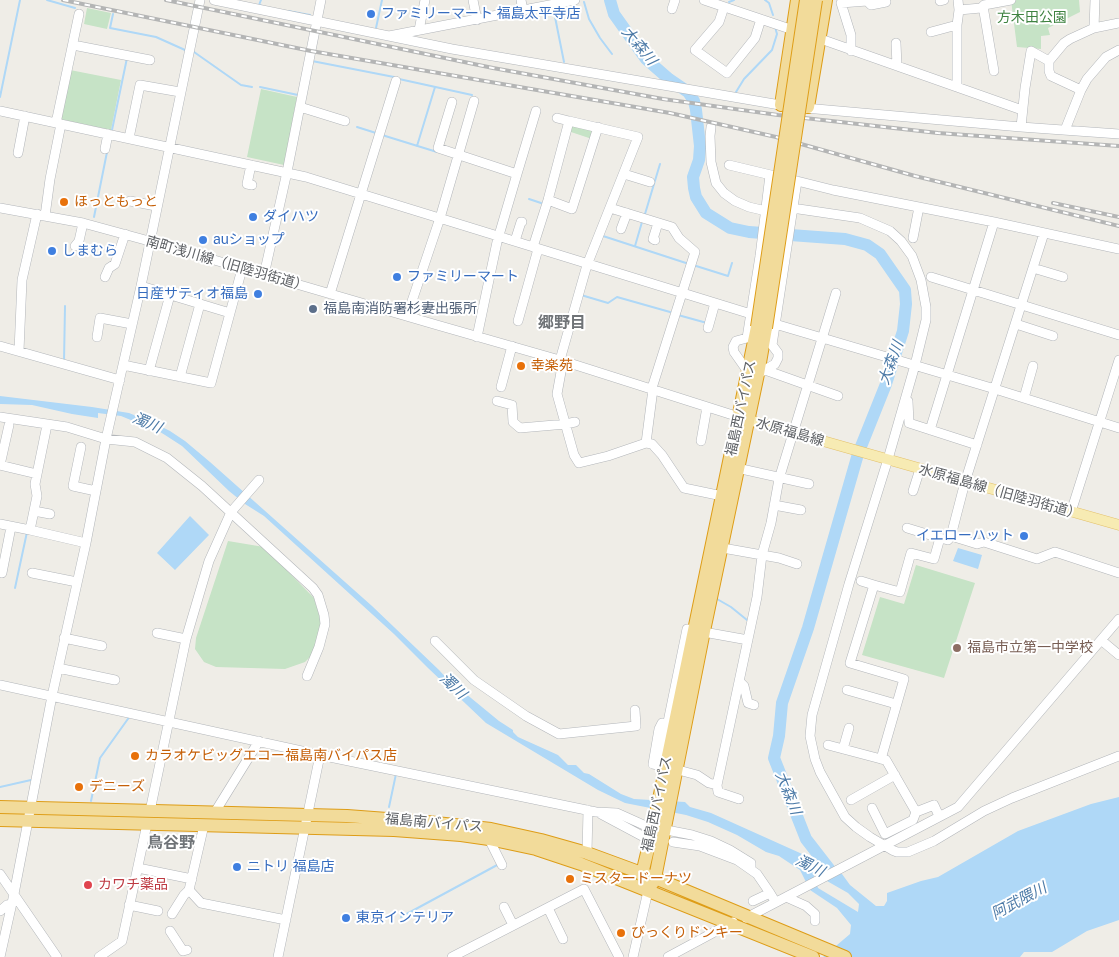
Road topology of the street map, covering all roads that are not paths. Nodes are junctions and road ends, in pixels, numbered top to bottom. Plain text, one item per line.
1 (200, 0) edge
2 (214, 0) edge
3 (321, 0) edge
4 (425, 0) edge
5 (473, 0) edge
6 (521, 0) edge
7 (575, 0) edge
8 (704, 0) edge
9 (796, 0) edge
10 (806, 0) edge
11 (816, 0) edge
12 (826, 0) edge
13 (958, 0) edge
14 (1011, 0) edge
15 (1095, 0) edge
16 (886, 2) dead end
17 (722, 4) edge
18 (983, 6) junction
19 (959, 10) junction
20 (523, 11) junction
21 (79, 14) dead end
22 (477, 20) junction
23 (761, 20) junction
24 (316, 22) junction
25 (1119, 23) edge
26 (957, 25) junction
27 (1094, 28) junction
28 (419, 30) junction
29 (794, 31) junction
30 (931, 32) dead end
31 (387, 37) junction
32 (817, 38) junction
33 (896, 43) dead end
34 (73, 45) junction
35 (1119, 50) edge
36 (851, 51) junction
37 (150, 60) dead end
38 (1049, 61) junction
39 (897, 66) junction
40 (994, 71) dead end
41 (396, 81) dead end
42 (957, 87) junction
43 (1080, 90) junction
44 (180, 92) junction
45 (474, 101) dead end
46 (452, 102) dead end
47 (783, 106) joint
48 (300, 107) junction
49 (807, 108) joint
50 (1022, 110) junction
51 (536, 111) dead end
52 (0, 113) edge
53 (25, 116) junction
54 (557, 118) dead end
55 (345, 121) dead end
56 (569, 121) junction
57 (58, 124) junction
58 (598, 127) junction
59 (712, 127) dead end
60 (1021, 127) junction
61 (1065, 130) junction
62 (108, 134) junction
63 (1119, 134) edge
64 (129, 138) junction
65 (168, 146) junction
66 (105, 149) dead end
67 (18, 153) dead end
68 (458, 154) junction
69 (251, 164) junction
70 (729, 166) dead end
71 (287, 172) junction
72 (517, 174) junction
73 (624, 174) junction
74 (650, 182) dead end
75 (252, 185) dead end
76 (360, 193) junction
77 (130, 200) dead end
78 (548, 200) junction
79 (156, 206) junction
80 (919, 207) junction
81 (0, 208) edge
82 (610, 208) junction
83 (766, 211) junction
84 (792, 211) junction
85 (627, 213) junction
86 (41, 215) junction
87 (440, 218) junction
88 (522, 222) dead end
89 (994, 222) junction
90 (83, 223) junction
91 (658, 223) junction
92 (621, 229) dead end
93 (1044, 233) junction
94 (125, 234) junction
95 (498, 236) junction
96 (913, 238) dead end
97 (655, 240) dead end
98 (149, 241) junction
99 (515, 241) junction
100 (75, 246) dead end
101 (535, 248) junction
102 (1119, 249) edge
103 (587, 264) junction
104 (1033, 268) junction
105 (242, 269) junction
106 (264, 275) junction
107 (931, 276) dead end
108 (105, 277) dead end
109 (1064, 278) dead end
110 (141, 286) junction
111 (974, 290) junction
112 (330, 294) junction
113 (683, 294) junction
114 (836, 294) dead end
115 (170, 295) junction
116 (715, 303) junction
117 (200, 304) junction
118 (1022, 304) junction
119 (230, 313) junction
120 (751, 314) junction
121 (407, 316) junction
122 (518, 321) dead end
123 (132, 324) junction
124 (1016, 324) junction
125 (766, 327) junction
126 (708, 328) dead end
127 (1119, 335) edge
128 (1053, 336) dead end
129 (477, 337) junction
130 (97, 338) dead end
131 (823, 338) junction
132 (0, 346) edge
133 (512, 346) junction
134 (19, 351) junction
135 (562, 360) junction
136 (1119, 360) edge
137 (123, 365) junction
138 (913, 365) junction
139 (1033, 366) dead end
140 (149, 371) junction
141 (757, 372) junction
142 (948, 375) junction
143 (180, 377) junction
144 (120, 380) junction
145 (809, 384) junction
146 (501, 387) dead end
147 (653, 389) junction
148 (995, 389) junction
149 (838, 396) dead end
150 (1024, 398) junction
151 (905, 399) junction
152 (497, 402) dead end
153 (707, 407) junction
154 (0, 418) edge
155 (743, 419) junction
156 (576, 422) dead end
157 (1100, 423) junction
158 (566, 424) junction
159 (10, 425) dead end
160 (1119, 428) edge
161 (46, 430) dead end
162 (930, 430) junction
163 (792, 432) junction
164 (106, 439) junction
165 (701, 441) dead end
166 (646, 442) junction
167 (977, 445) junction
168 (81, 448) dead end
169 (885, 458) junction
170 (0, 465) edge
171 (737, 468) junction
172 (920, 469) junction
173 (37, 474) junction
174 (779, 479) junction
175 (259, 480) dead end
176 (965, 482) junction
177 (810, 484) dead end
178 (96, 491) junction
179 (913, 491) dead end
180 (727, 497) junction
181 (774, 505) junction
182 (34, 510) junction
183 (233, 510) junction
184 (801, 510) dead end
185 (1071, 512) junction
186 (50, 514) dead end
187 (0, 524) edge
188 (1119, 525) edge
189 (11, 527) junction
190 (907, 528) dead end
191 (30, 530) junction
192 (951, 536) junction
193 (940, 538) junction
194 (86, 544) junction
195 (717, 547) junction
196 (762, 555) junction
197 (797, 564) dead end
198 (2, 573) dead end
199 (32, 573) dead end
200 (1119, 573) edge
201 (860, 581) dead end
202 (77, 582) junction
203 (874, 584) junction
204 (1119, 619) edge
205 (699, 630) junction
206 (157, 633) dead end
207 (64, 638) junction
208 (186, 639) junction
209 (748, 640) junction
210 (1101, 640) junction
211 (435, 641) dead end
212 (102, 646) dead end
213 (1119, 656) edge
214 (58, 668) junction
215 (307, 676) dead end
216 (115, 680) dead end
217 (739, 681) junction
218 (0, 684) edge
219 (847, 690) dead end
220 (52, 696) junction
221 (896, 704) junction
222 (754, 705) dead end
223 (635, 710) dead end
224 (169, 721) junction
225 (849, 728) dead end
226 (259, 741) junction
227 (828, 745) dead end
228 (843, 749) junction
229 (320, 754) junction
230 (1119, 756) edge
231 (881, 759) junction
232 (660, 766) dead end
233 (682, 771) dead end
234 (895, 775) junction
235 (717, 786) junction
236 (739, 799) dead end
237 (852, 800) dead end
238 (0, 807) edge
239 (30, 808) junction
240 (872, 808) dead end
241 (150, 811) junction
242 (592, 811) junction
243 (216, 812) junction
244 (916, 812) junction
245 (939, 816) junction
246 (0, 820) edge
247 (27, 821) junction
248 (307, 821) junction
249 (148, 824) junction
250 (204, 825) junction
251 (659, 827) junction
252 (644, 838) dead end
253 (489, 839) junction
254 (673, 842) dead end
255 (886, 846) junction
256 (586, 853) junction
257 (502, 865) dead end
258 (138, 868) junction
259 (751, 869) junction
260 (0, 874) edge
261 (642, 874) junction
262 (655, 878) junction
263 (192, 879) junction
264 (189, 890) junction
265 (648, 891) junction
266 (770, 893) junction
267 (14, 894) junction
268 (789, 895) junction
269 (753, 901) dead end
270 (776, 902) junction
271 (12, 904) junction
272 (130, 905) junction
273 (504, 907) dead end
274 (548, 908) junction
275 (0, 911) edge
276 (158, 911) dead end
277 (172, 914) dead end
278 (748, 917) junction
279 (286, 920) junction
280 (815, 921) dead end
281 (729, 924) junction
282 (513, 925) junction
283 (170, 931) dead end
284 (562, 939) dead end
285 (188, 950) dead end
286 (0, 957) edge
287 (57, 957) edge
288 (99, 957) edge
289 (278, 957) edge
290 (452, 957) edge
291 (619, 957) edge
292 (633, 957) edge
293 (668, 957) edge
294 (813, 957) edge
295 (845, 957) edge

1 - 44 street
2 - 24 street
3 - 24 street
4 - 28 street
5 - 22 street
6 - 20 street
7 - 20 street
8 - 17 street
9 - 29 highway
10 - 125 highway, 福島西バイパス, bridge
11 - 125 highway, 福島西バイパス, bridge
12 - 32 highway
13 - 19 street
14 - 18 street
15 - 27 street
16 - 36 street
17 - 23 street
17 - 23 street
18 - 19 street
18 - 40 street
19 - 26 street
20 - 22 street
21 - 34 street
22 - 28 street
23 - 29 street
24 - 31 street
24 - 48 street
25 - 27 street
26 - 30 street
26 - 42 street
27 - 38 street
28 - 31 street
29 - 47 highway
31 - 47 street
32 - 36 street
32 - 49 highway
33 - 39 street
34 - 37 street
34 - 57 street
35 - 43 street
36 - 39 street
38 - 43 street
38 - 50 street
39 - 42 street
41 - 76 street
42 - 50 street
43 - 61 street
44 - 64 street
44 - 65 street
45 - 68 street
46 - 68 street
48 - 55 street
48 - 71 street
49 - 60 street
50 - 60 street
51 - 72 street
52 - 53 street
53 - 57 street
53 - 67 street
54 - 56 street
56 - 58 street
56 - 78 street
57 - 62 street
57 - 86 street
58 - 73 street
58 - 78 street
59 - 83 street
60 - 61 street
61 - 63 street
62 - 64 street
62 - 66 street
64 - 65 street
65 - 69 street
65 - 79 street
68 - 72 street
68 - 87 street
69 - 71 street
69 - 75 street
70 - 83 street
71 - 76 street
71 - 106 street
72 - 95 street
73 - 74 street
73 - 82 street
76 - 87 street
76 - 112 street
77 - 79 street
78 - 101 street
79 - 98 street
80 - 84 street
80 - 89 street
80 - 96 street
81 - 86 street, 南町浅川線（旧陸羽街道）
82 - 85 street
82 - 103 street
83 - 120 street
84 - 125 street
84 - 138 street
85 - 91 street
85 - 92 street
86 - 90 street, 南町浅川線（旧陸羽街道）
86 - 134 street
87 - 95 street
87 - 121 street
88 - 99 street
89 - 93 street
89 - 111 street
90 - 94 street, 南町浅川線（旧陸羽街道）
90 - 100 street
91 - 97 street
91 - 113 street
93 - 102 street
93 - 104 street
94 - 98 street, 南町浅川線（旧陸羽街道）
94 - 108 street
95 - 99 street
95 - 129 street
98 - 105 street, 南町浅川線（旧陸羽街道）
98 - 110 street
99 - 101 street
101 - 103 street
101 - 122 street
103 - 113 street
103 - 135 street
104 - 109 street
104 - 118 street
105 - 106 street, 南町浅川線（旧陸羽街道）
105 - 119 street
106 - 112 street, 南町浅川線（旧陸羽街道）
107 - 111 street
110 - 115 street
110 - 123 street
111 - 118 street
111 - 142 street
112 - 121 street, 南町浅川線（旧陸羽街道）
113 - 116 street
113 - 147 street
114 - 131 street
115 - 117 street
115 - 140 street
116 - 120 street
116 - 126 street
117 - 119 street
117 - 143 street
118 - 124 street
118 - 127 street
119 - 143 street
120 - 141 street
121 - 129 street, 南町浅川線（旧陸羽街道）
123 - 130 street
123 - 137 street
124 - 128 street
124 - 148 street
125 - 131 street
125 - 141 highway, 福島西バイパス
129 - 133 street, 南町浅川線（旧陸羽街道）
131 - 138 street
131 - 145 street
132 - 134 street
133 - 135 street, 南町浅川線（旧陸羽街道）
133 - 146 street
134 - 144 street
135 - 147 street, 南町浅川線（旧陸羽街道）
135 - 158 street
136 - 157 street
137 - 140 street
137 - 144 street
138 - 142 street
138 - 151 street
139 - 150 street
140 - 143 street
141 - 145 street
141 - 155 highway, 福島西バイパス
142 - 148 street
142 - 162 street
144 - 164 street
145 - 149 street
145 - 163 street
147 - 153 street, 南町浅川線（旧陸羽街道）
147 - 166 street
148 - 150 street
148 - 167 street
150 - 157 street
151 - 162 street
151 - 169 street
152 - 158 street
153 - 155 street, 南町浅川線（旧陸羽街道）
153 - 165 street
154 - 164 street
155 - 163 main road, 水原福島線
155 - 171 highway, 福島西バイパス
155 - 180 highway, 福島西バイパス
156 - 158 street
157 - 160 street
157 - 185 street
158 - 166 street
159 - 170 street
161 - 173 street
162 - 167 street
163 - 169 main road, 水原福島線
163 - 174 street
164 - 178 street
164 - 183 street
166 - 180 street
167 - 176 street
168 - 178 street
169 - 172 main road, 水原福島線（旧陸羽街道）
169 - 255 street
170 - 173 street
171 - 174 street
171 - 180 highway, 福島西バイパス
172 - 176 main road, 水原福島線（旧陸羽街道）
172 - 179 street
173 - 182 street
174 - 177 street
174 - 181 street
175 - 183 street
176 - 185 main road, 水原福島線（旧陸羽街道）
176 - 192 street
178 - 194 street
180 - 195 highway, 福島西バイパス
181 - 184 street
181 - 196 street
182 - 186 street
182 - 191 street
183 - 208 street
183 - 215 street
185 - 188 main road, 水原福島線（旧陸羽街道）
187 - 189 street
189 - 191 street
189 - 198 street
190 - 193 street
191 - 194 street
192 - 193 street
192 - 200 street
193 - 203 street
194 - 202 street
195 - 196 street
195 - 205 highway, 福島西バイパス
196 - 197 street
196 - 209 street
199 - 202 street
201 - 203 street
202 - 207 street
203 - 221 street
204 - 210 street
205 - 209 street
205 - 232 street
205 - 251 highway, 福島西バイパス
206 - 208 street
207 - 212 street
207 - 214 street
208 - 224 street
209 - 217 street
210 - 213 street
210 - 245 street
211 - 223 street
214 - 216 street
214 - 220 street
217 - 222 street
217 - 235 street
218 - 220 street
219 - 221 street
220 - 224 street
220 - 239 street
221 - 231 street
224 - 226 street
224 - 241 street
225 - 228 street
226 - 229 street
226 - 243 street
227 - 228 street
228 - 231 street
229 - 242 street
229 - 248 street
230 - 255 street
231 - 234 street
233 - 235 street
234 - 237 street
234 - 244 street
235 - 236 street
238 - 239 highway, 福島南バイパス
239 - 241 highway, 福島南バイパス
239 - 247 street
240 - 244 street
241 - 243 highway, 福島南バイパス
242 - 251 street
242 - 252 street
242 - 256 street
243 - 248 highway, 福島南バイパス
244 - 245 street
245 - 255 street
246 - 247 highway, 福島南バイパス
247 - 249 highway, 福島南バイパス
247 - 267 street
248 - 250 highway, 福島南バイパス
248 - 253 highway, 福島南バイパス
248 - 256 highway, 福島南バイパス
248 - 279 street
249 - 250 highway, 福島南バイパス
249 - 258 street
250 - 263 street
251 - 259 street
251 - 261 highway, 福島西バイパス
251 - 262 highway, 福島西バイパス
253 - 257 street
253 - 265 highway, 福島南バイパス
254 - 259 street
255 - 268 street
256 - 261 highway, 福島南バイパス
258 - 263 street
258 - 272 street
259 - 266 street
260 - 267 street
261 - 262 highway, 福島南バイパス
261 - 265 highway
262 - 265 highway, 福島西バイパス
262 - 278 highway, 福島南バイパス
263 - 264 street
264 - 277 street
264 - 279 street
265 - 281 highway, 福島南バイパス
265 - 292 street
266 - 269 street
266 - 270 street
267 - 271 street
267 - 287 street
268 - 270 street
268 - 280 street
270 - 278 street
271 - 275 street
271 - 286 street
272 - 276 street
272 - 288 street
273 - 282 street
274 - 282 street
274 - 284 street
274 - 291 street
278 - 281 street
278 - 295 highway, 福島南バイパス
279 - 289 street
281 - 293 street
281 - 294 highway, 福島南バイパス
282 - 290 street
283 - 285 street

